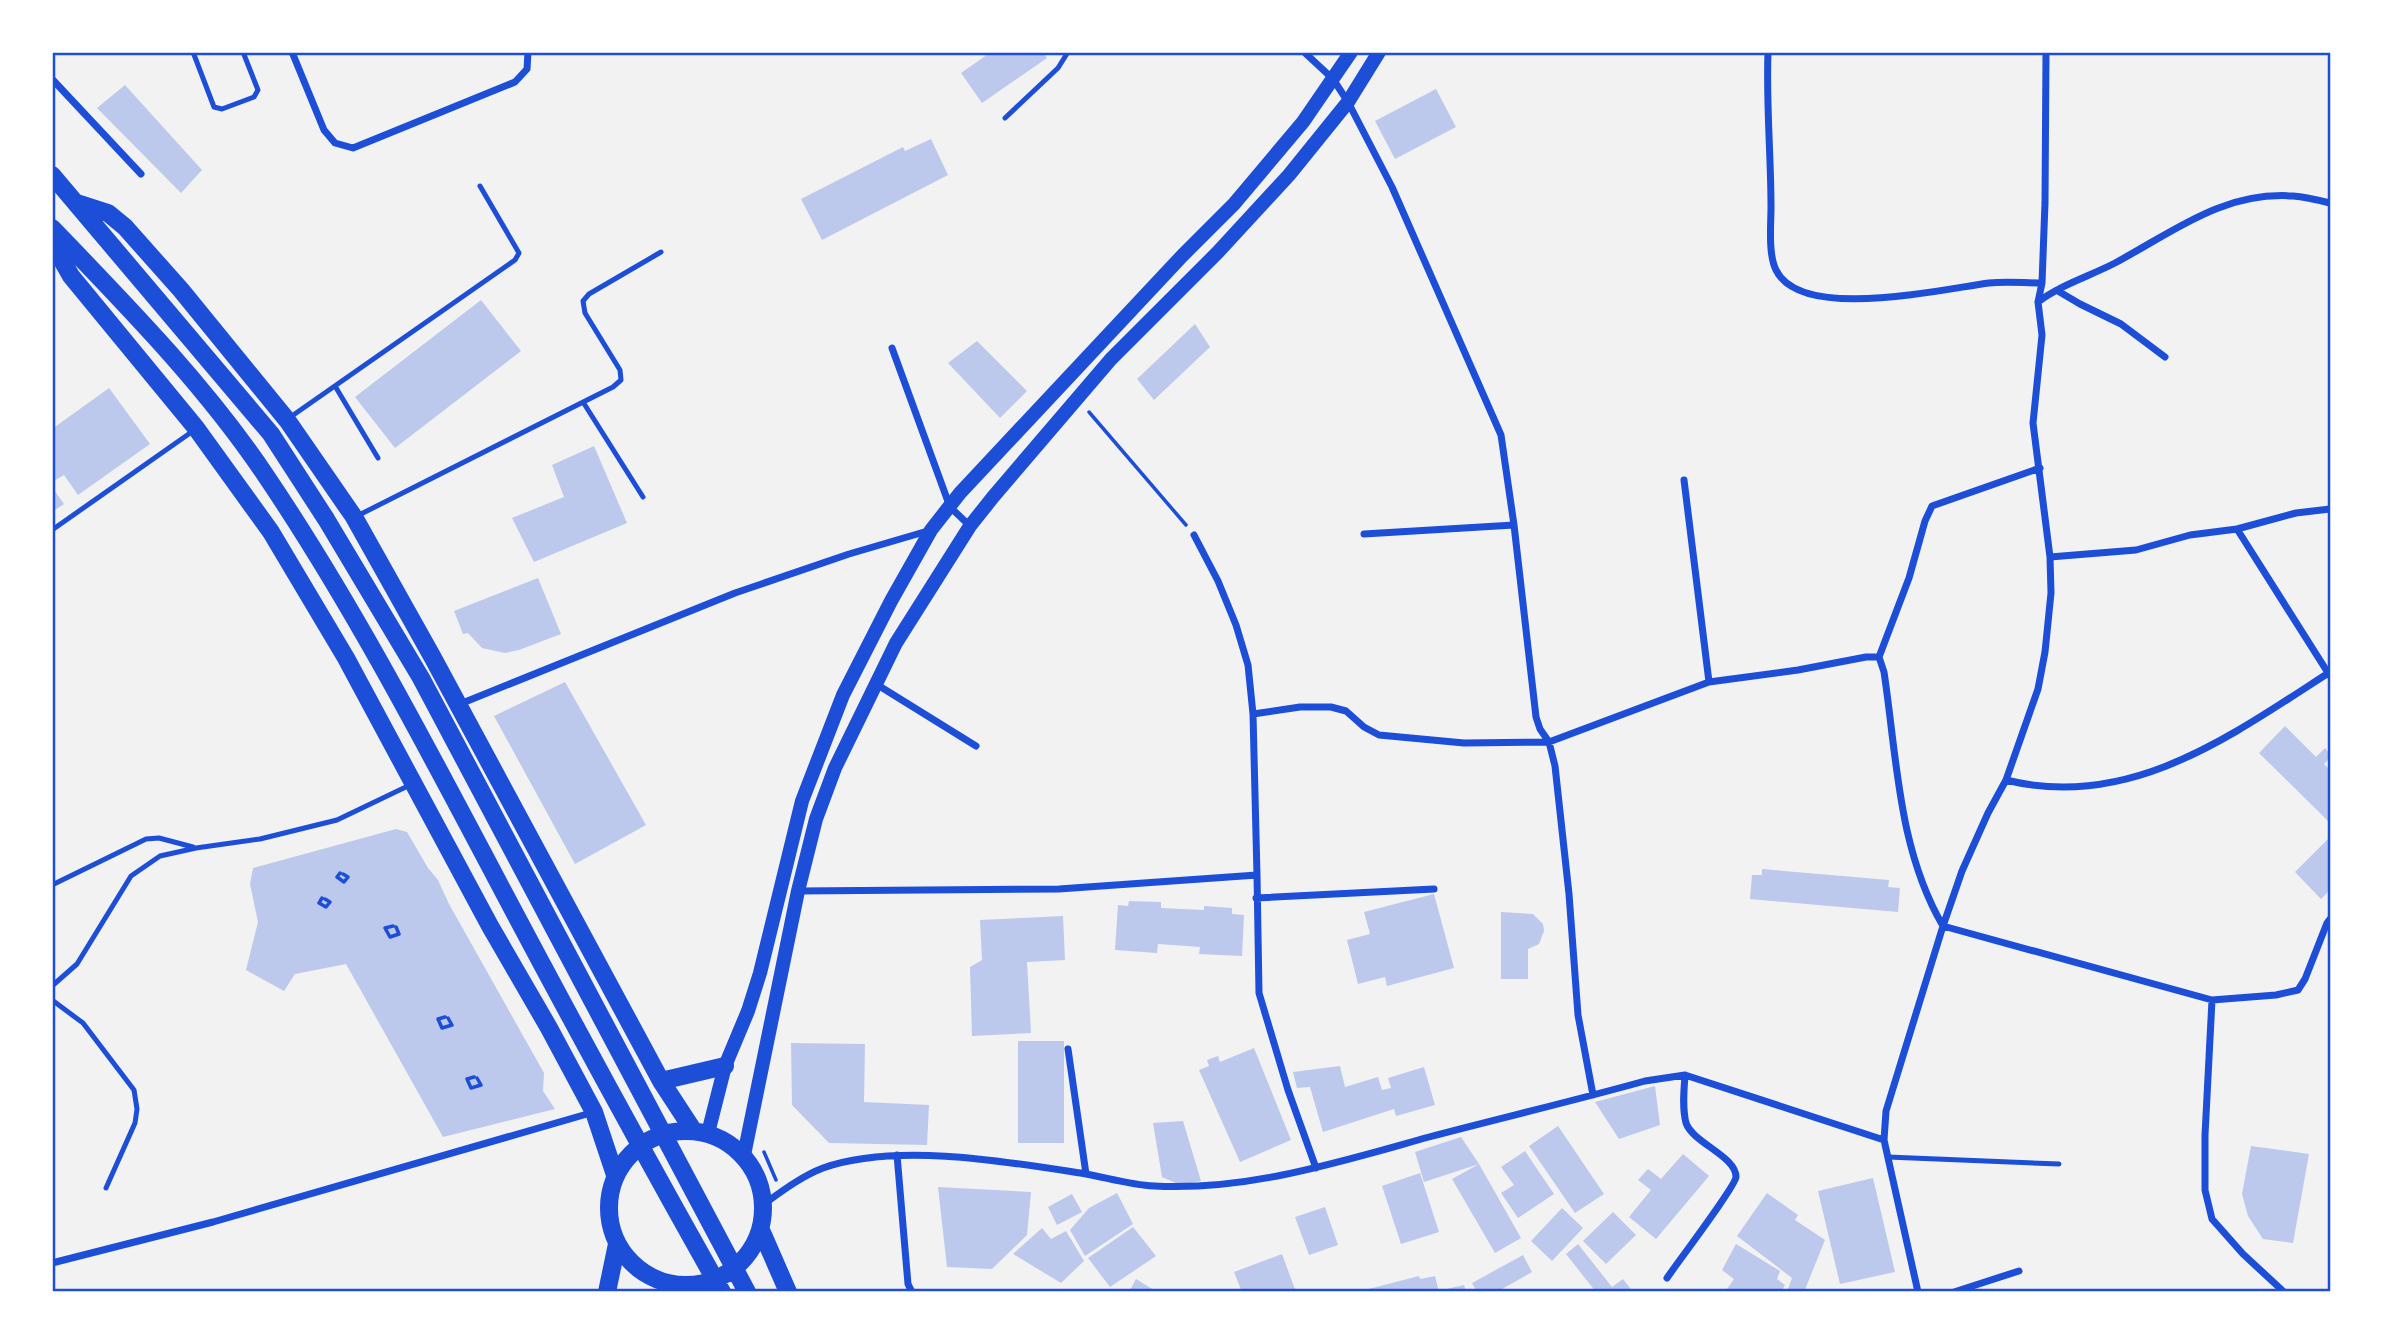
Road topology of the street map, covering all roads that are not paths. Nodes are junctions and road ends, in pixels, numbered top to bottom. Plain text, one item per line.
1 (193, 52) edge
2 (243, 52) edge
3 (292, 52) edge
4 (528, 52) edge
5 (1068, 52) edge
6 (1304, 52) edge
7 (1351, 52) edge
8 (1379, 52) edge
9 (1768, 52) edge
10 (2046, 52) edge
11 (52, 79) edge
12 (1333, 79) junction
13 (1348, 102) junction
14 (1005, 118) dead end
15 (141, 174) dead end
16 (52, 175) edge
17 (480, 186) dead end
18 (77, 203) junction
19 (2330, 203) edge
20 (52, 228) edge
21 (661, 252) dead end
22 (2042, 283) junction
23 (2058, 290) junction
24 (2038, 302) junction
25 (892, 348) dead end
26 (2165, 357) dead end
27 (335, 386) junction
28 (583, 402) junction
29 (287, 420) junction
30 (197, 428) junction
31 (378, 458) dead end
32 (2040, 468) junction
33 (1684, 480) dead end
34 (643, 497) dead end
35 (950, 507) junction
36 (2330, 509) edge
37 (354, 517) junction
38 (1514, 525) junction
39 (970, 526) junction
40 (2238, 529) junction
41 (52, 530) edge
42 (931, 530) junction
43 (1364, 534) dead end
44 (1194, 535) road end
45 (2050, 557) junction
46 (1879, 657) junction
47 (2329, 674) edge
48 (1709, 682) junction
49 (876, 684) junction
50 (457, 705) junction
51 (1253, 714) junction
52 (1549, 742) junction
53 (976, 746) dead end
54 (2006, 779) junction
55 (413, 784) junction
56 (196, 848) junction
57 (1257, 875) junction
58 (52, 885) edge
59 (1434, 889) dead end
60 (798, 891) junction
61 (1256, 898) junction
62 (2330, 919) edge
63 (1943, 926) junction
64 (52, 986) edge
65 (52, 1000) edge
66 (2212, 1000) junction
67 (748, 1011) junction
68 (772, 1021) junction
69 (1068, 1049) dead end
70 (725, 1066) junction
71 (1685, 1074) junction
72 (661, 1081) junction
73 (1593, 1095) junction
74 (594, 1112) junction
75 (696, 1131) junction
76 (1884, 1140) junction
77 (744, 1155) junction
78 (897, 1156) junction
79 (1888, 1157) junction
80 (2059, 1164) dead end
81 (1316, 1168) junction
82 (1086, 1174) junction
83 (616, 1175) junction
84 (106, 1188) dead end
85 (764, 1204) junction
86 (761, 1230) junction
87 (617, 1244) junction
88 (52, 1263) edge
89 (2019, 1271) dead end
90 (1667, 1278) dead end
91 (661, 1287) edge
92 (692, 1287) edge
93 (607, 1292) edge
94 (722, 1292) edge
95 (747, 1292) edge
96 (788, 1292) edge
97 (912, 1292) edge
98 (1918, 1292) edge
99 (1954, 1292) edge
100 (2284, 1292) edge

1 - 2 lane
3 - 4 street
5 - 14 lane
6 - 12 street
7 - 12 main road
8 - 13 main road
9 - 22 street
10 - 22 street
11 - 15 street
12 - 13 street
12 - 35 main road
13 - 38 street
13 - 39 main road
16 - 18 main road
17 - 27 lane
18 - 29 main road
18 - 95 main road
19 - 23 street
20 - 30 main road
20 - 94 main road
21 - 28 lane
22 - 24 street
23 - 24 street
23 - 26 street
24 - 32 street
25 - 35 street
27 - 29 lane
27 - 31 lane
28 - 34 lane
28 - 37 lane
29 - 37 main road
30 - 41 lane
30 - 55 main road
32 - 45 street
32 - 46 street
33 - 48 street
35 - 39 street
35 - 42 main road
36 - 40 street
37 - 50 main road
38 - 43 street
38 - 52 street
39 - 49 main road
40 - 45 street
40 - 47 street
42 - 50 street
42 - 67 main road
44 - 51 street
45 - 54 street
46 - 48 street
46 - 63 street
47 - 54 street
48 - 52 street
49 - 53 street
49 - 60 main road
50 - 72 main road
51 - 52 street
51 - 57 street
52 - 73 street
54 - 63 street
55 - 56 lane
55 - 74 main road
56 - 58 lane
56 - 64 lane
57 - 60 street
57 - 61 street
59 - 61 street
60 - 68 main road
61 - 81 street
62 - 66 street
63 - 66 street
63 - 76 street
65 - 84 lane
66 - 100 street
67 - 68 main road
67 - 70 main road
68 - 77 main road
69 - 82 street
70 - 72 main road
70 - 75 main road
71 - 73 street
71 - 76 street
71 - 90 street
72 - 75 main road
73 - 81 street
74 - 83 main road
74 - 88 street
75 - 77 main road
75 - 83 main road
76 - 79 street
77 - 85 main road
78 - 82 street
78 - 85 street
78 - 97 street
79 - 80 lane
79 - 98 street
81 - 82 street
83 - 87 main road
85 - 86 main road
86 - 92 main road
86 - 96 main road
87 - 91 main road
87 - 93 main road
89 - 99 street
91 - 92 main road

